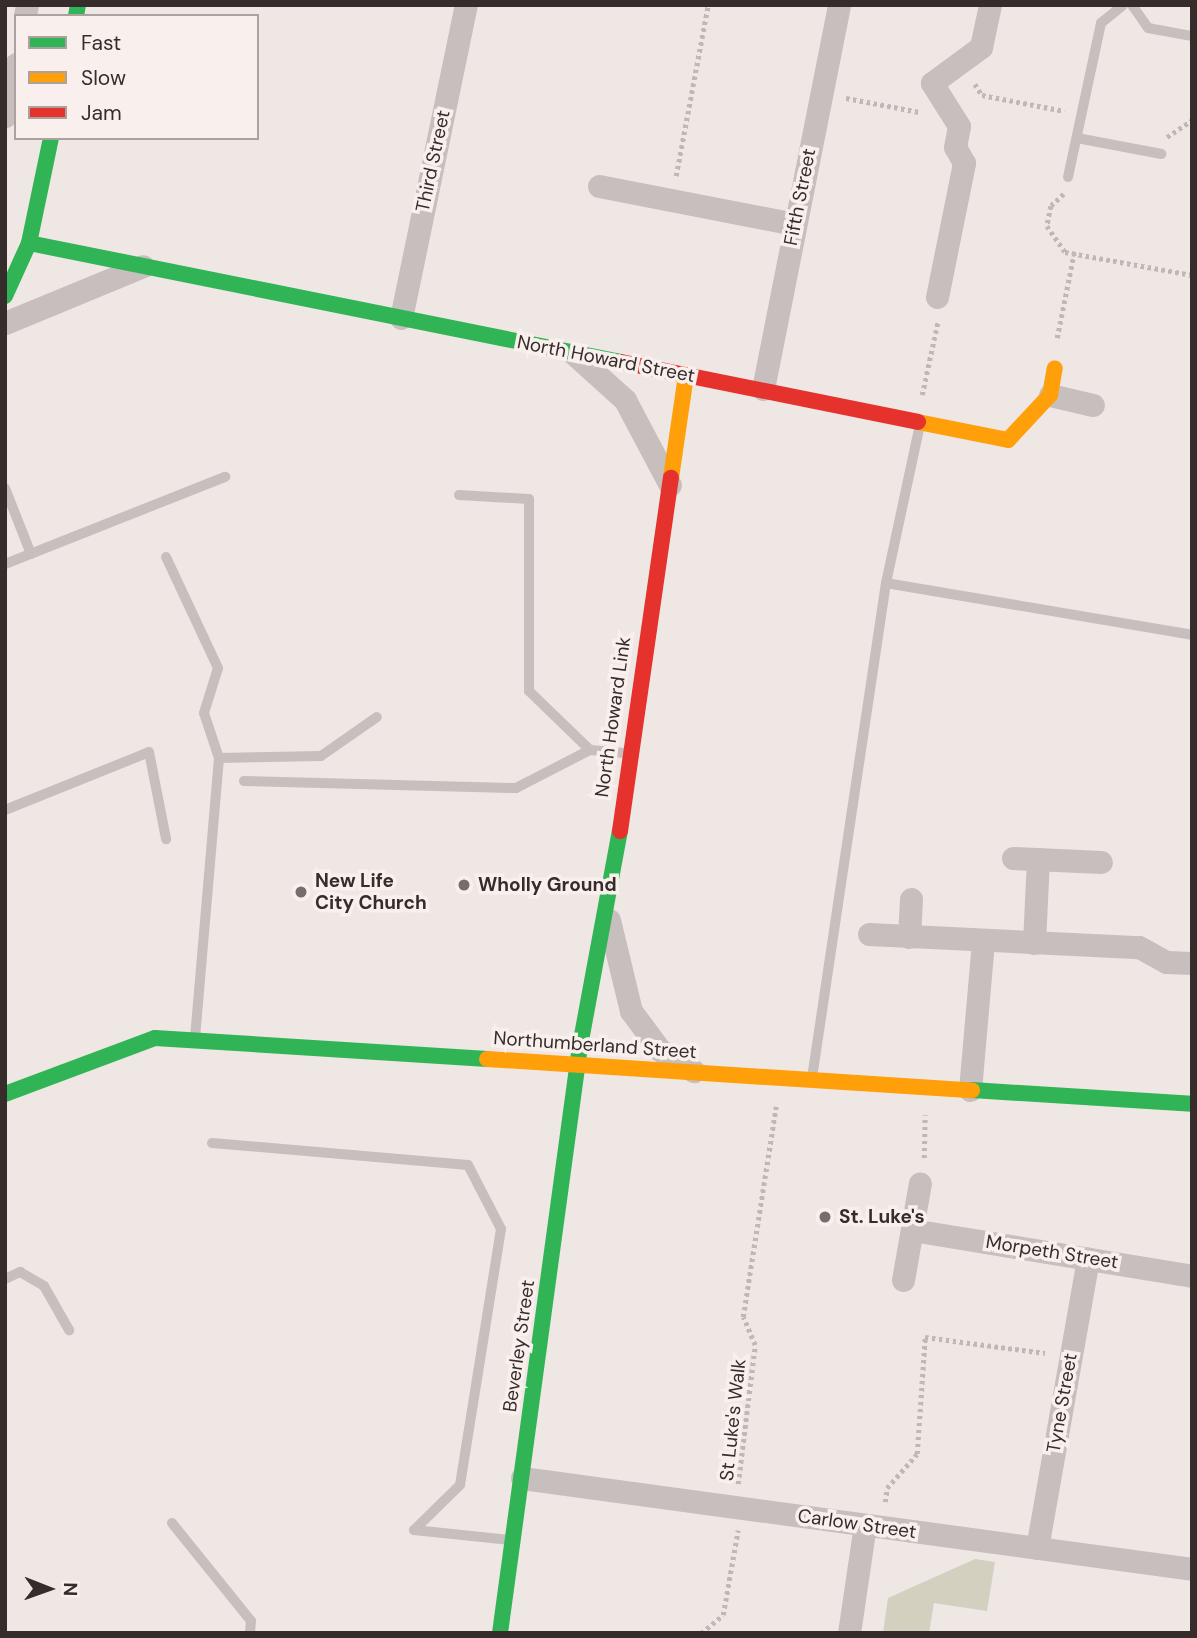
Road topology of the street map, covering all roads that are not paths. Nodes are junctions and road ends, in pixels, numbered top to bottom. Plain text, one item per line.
1 (466, 5) edge
2 (839, 5) edge
3 (990, 5) edge
4 (1123, 5) edge
5 (1132, 5) edge
6 (1192, 36) edge
7 (14, 73) edge
8 (5, 116) edge
9 (1077, 138) junction
10 (51, 140) edge
11 (1162, 154) road end
12 (1069, 177) road end
13 (599, 186) dead end
14 (795, 223) junction
15 (29, 243) junction
16 (144, 266) junction
17 (5, 296) edge
18 (937, 297) road end
19 (401, 318) junction
20 (5, 323) edge
21 (572, 352) junction
22 (1055, 368) road end
23 (686, 375) junction
24 (763, 390) junction
25 (1050, 395) junction
26 (1093, 405) dead end
27 (921, 422) junction
28 (225, 477) dead end
29 (670, 485) junction
30 (5, 488) edge
31 (459, 495) dead end
32 (31, 554) junction
33 (166, 557) dead end
34 (5, 564) edge
35 (886, 583) junction
36 (1192, 635) edge
37 (377, 718) dead end
38 (590, 750) junction
39 (629, 753) junction
40 (219, 758) junction
41 (244, 781) dead end
42 (5, 810) edge
43 (166, 839) dead end
44 (1013, 858) dead end
45 (1038, 859) junction
46 (1101, 862) dead end
47 (911, 900) dead end
48 (608, 913) junction
49 (869, 934) dead end
50 (909, 937) junction
51 (983, 941) junction
52 (1034, 943) junction
53 (1192, 963) edge
54 (195, 1040) junction
55 (579, 1064) junction
56 (696, 1072) junction
57 (812, 1080) junction
58 (970, 1090) junction
59 (5, 1094) edge
60 (1192, 1104) edge
61 (212, 1143) dead end
62 (920, 1183) road end
63 (912, 1230) junction
64 (1087, 1258) junction
65 (1192, 1276) edge
66 (5, 1279) edge
67 (903, 1280) dead end
68 (69, 1330) dead end
69 (522, 1478) junction
70 (172, 1523) dead end
71 (873, 1526) junction
72 (513, 1540) junction
73 (1037, 1548) junction
74 (1192, 1569) edge
75 (250, 1633) edge
76 (500, 1633) edge
77 (849, 1633) edge

1 - 19 street, Third Street
2 - 14 street, Fifth Street
3 - 18 street
4 - 9 lane
5 - 6 lane
7 - 8 street
9 - 11 lane
9 - 12 lane
10 - 15 street
13 - 14 street
14 - 24 street, Fifth Street
15 - 16 street, North Howard Street
15 - 17 street
16 - 19 street, North Howard Street
16 - 20 street
19 - 21 street, North Howard Street
21 - 23 street, North Howard Street
21 - 29 street
22 - 25 street
23 - 24 street, North Howard Street
23 - 29 street, North Howard Link
24 - 27 street, North Howard Street
25 - 26 street
25 - 27 street, North Howard Street
27 - 35 lane
28 - 32 lane
29 - 39 street, North Howard Link
30 - 32 lane
31 - 38 lane
32 - 34 lane
33 - 40 lane
35 - 36 lane
35 - 57 lane
37 - 40 lane
38 - 39 lane
38 - 41 lane
39 - 48 street, North Howard Link
40 - 54 lane
42 - 43 lane
44 - 45 street
45 - 46 street
45 - 52 street
47 - 50 street
48 - 55 street, North Howard Link
48 - 56 street
49 - 50 street
50 - 51 street
51 - 52 street
51 - 58 street
52 - 53 street
54 - 55 street, Northumberland Street
54 - 59 street, Northumberland Street
55 - 56 street, Northumberland Street
55 - 69 street, Beverley Street
56 - 57 street, Northumberland Street
57 - 58 street, Northumberland Street
58 - 60 street, Northumberland Street
61 - 72 lane
62 - 63 street
63 - 64 street, Morpeth Street
63 - 67 street
64 - 65 street, Morpeth Street
64 - 73 street, Tyne Street
66 - 68 lane
69 - 71 street, Carlow Street
69 - 72 street, Beverley Street
70 - 75 lane
71 - 73 street, Carlow Street
71 - 77 street
72 - 76 street, Beverley Street
73 - 74 street, Carlow Street

